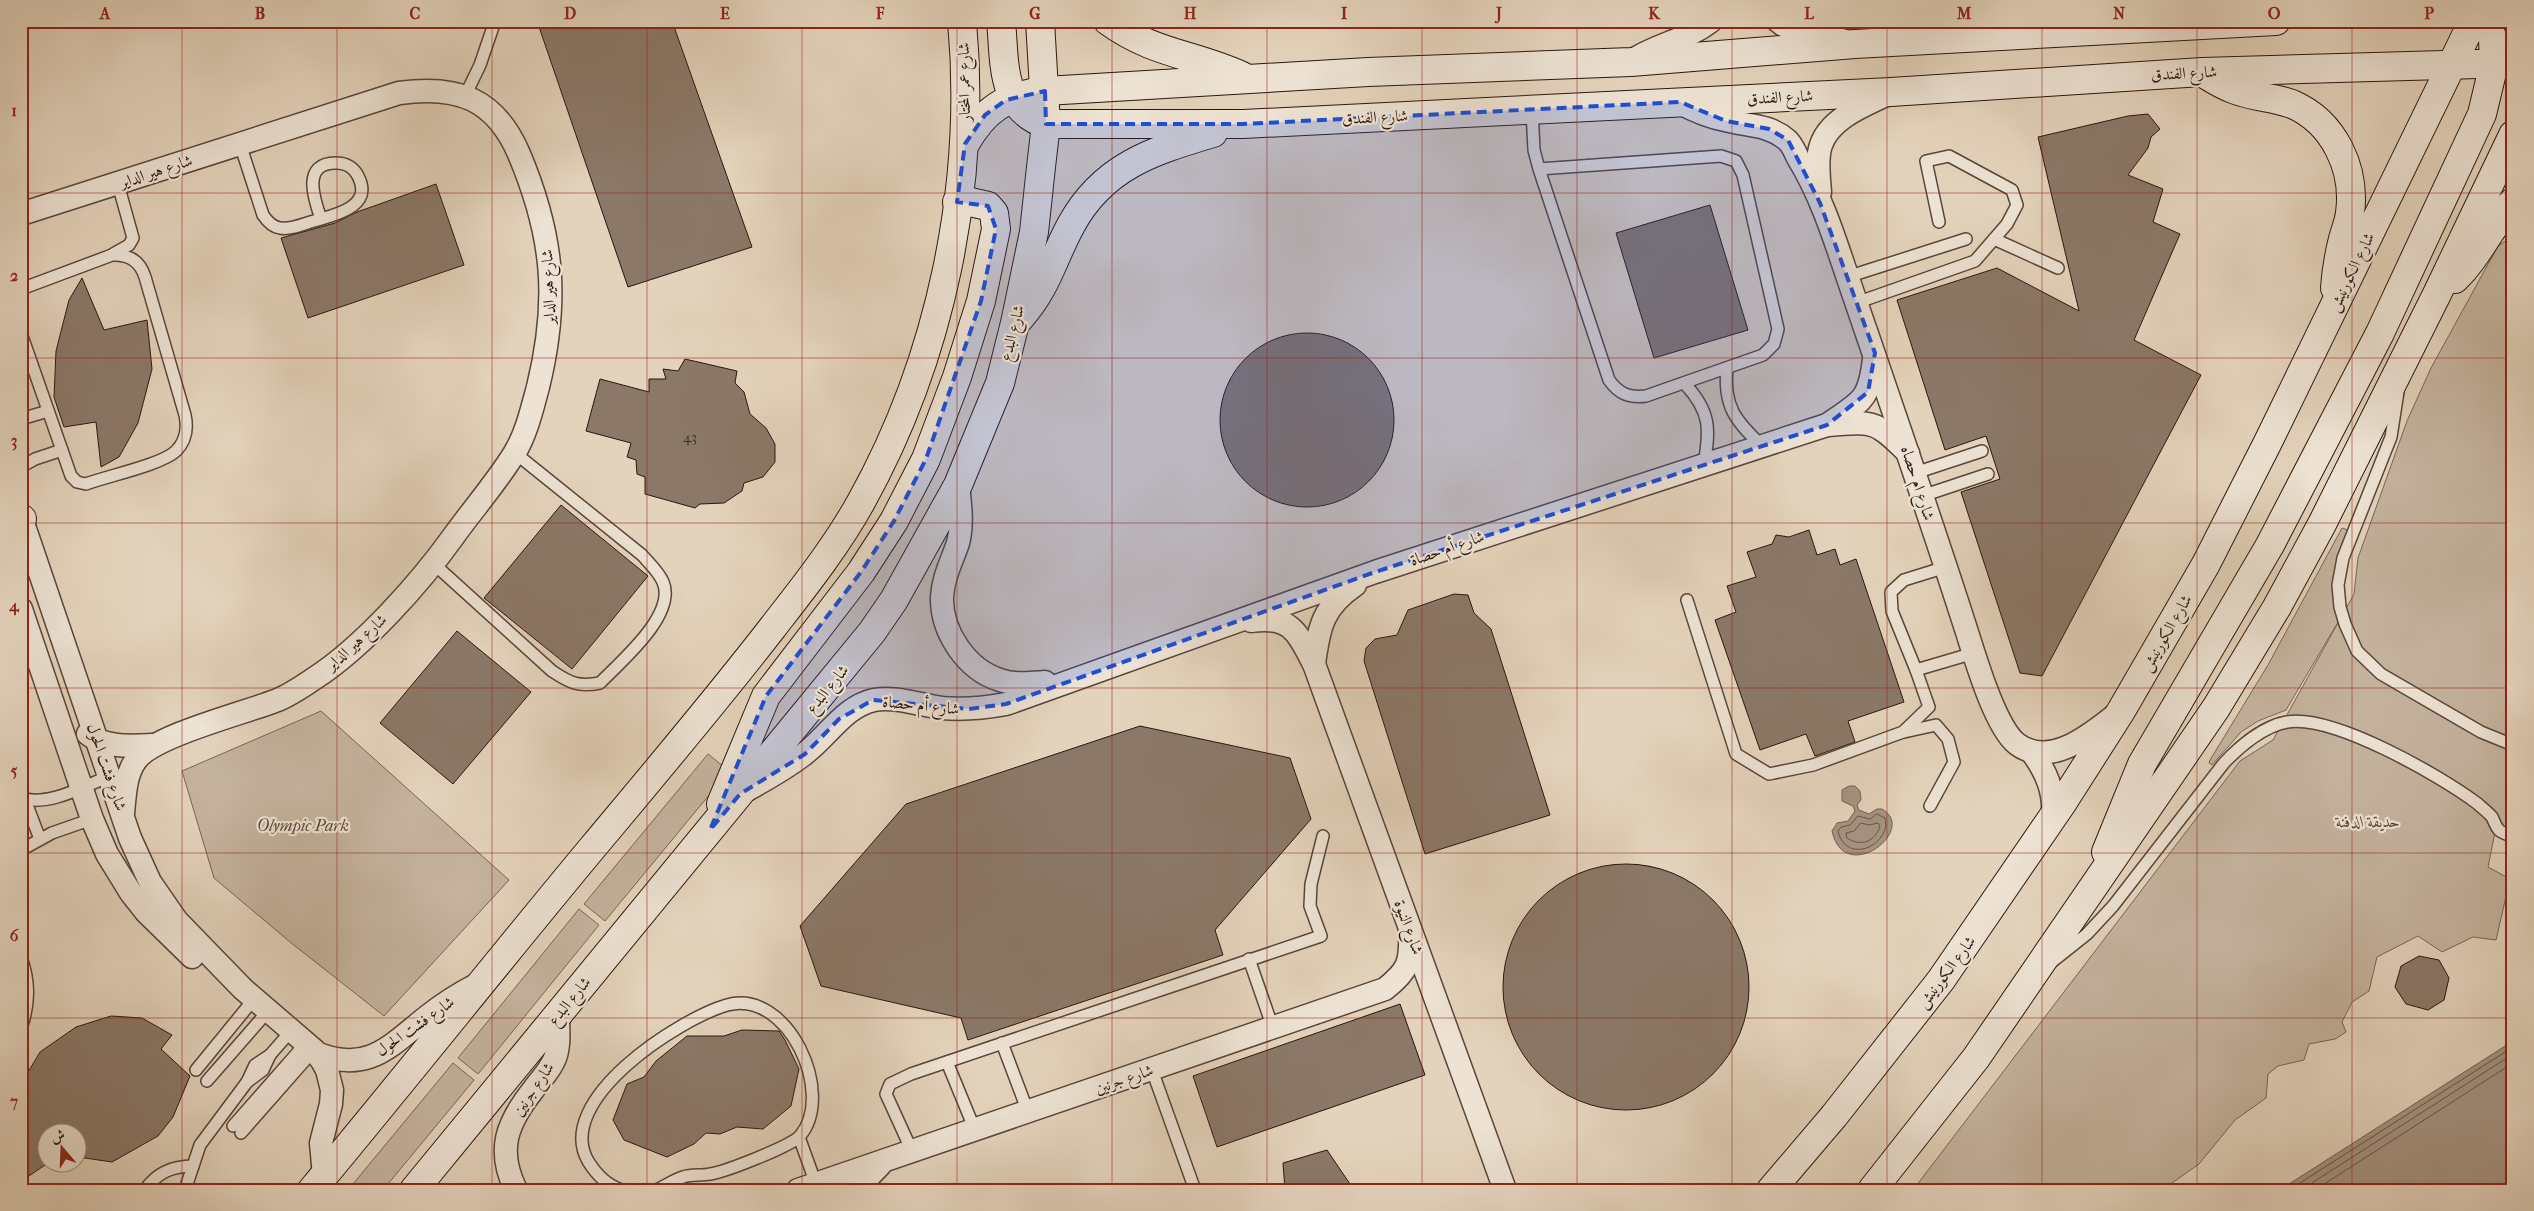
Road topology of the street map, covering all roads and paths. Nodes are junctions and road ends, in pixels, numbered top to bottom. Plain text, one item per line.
1 (495, 21) edge
2 (962, 21) edge
3 (1001, 21) edge
4 (1040, 21) edge
5 (1108, 21) edge
6 (1711, 21) edge
7 (1778, 21) edge
8 (2276, 21) edge
9 (2473, 21) edge
10 (2485, 21) edge
11 (1986, 29) edge
12 (1855, 44) junction
13 (1631, 62) junction
14 (2452, 64) junction
15 (2504, 64) edge
16 (2202, 72) junction
17 (1248, 79) junction
18 (1045, 91) junction
19 (1891, 92) junction
20 (465, 96) junction
21 (1012, 97) junction
22 (1680, 102) junction
23 (1532, 110) junction
24 (1046, 124) junction
25 (1243, 124) junction
26 (2513, 135) edge
27 (240, 144) junction
28 (965, 144) junction
29 (1539, 169) junction
30 (118, 184) junction
31 (957, 202) junction
32 (1820, 202) junction
33 (2513, 202) edge
34 (21, 214) edge
35 (321, 219) junction
36 (1939, 222) dead end
37 (1966, 239) dead end
38 (1994, 239) junction
39 (112, 255) junction
40 (2058, 268) dead end
41 (1847, 277) junction
42 (21, 289) edge
43 (2437, 294) junction
44 (1856, 303) junction
45 (2334, 307) junction
46 (1015, 323) junction
47 (21, 333) edge
48 (1874, 353) junction
49 (1728, 368) junction
50 (2396, 377) junction
51 (1686, 384) junction
52 (48, 411) junction
53 (21, 419) edge
54 (1828, 425) junction
55 (1762, 446) junction
56 (62, 450) junction
57 (1982, 451) dead end
58 (515, 453) junction
59 (1911, 463) junction
60 (1704, 465) junction
61 (21, 467) edge
62 (1988, 474) dead end
63 (958, 486) junction
64 (1922, 496) junction
65 (22, 518) edge
66 (434, 564) junction
67 (1946, 567) junction
68 (1375, 572) junction
69 (1687, 600) dead end
70 (21, 609) edge
71 (1223, 625) junction
72 (1974, 653) junction
73 (1314, 664) junction
74 (41, 667) junction
75 (1916, 670) junction
76 (1069, 681) junction
77 (1930, 707) junction
78 (2121, 711) junction
79 (1936, 725) junction
80 (1903, 732) junction
81 (98, 741) junction
82 (152, 745) junction
83 (2513, 745) edge
84 (2031, 750) junction
85 (110, 776) junction
86 (81, 787) junction
87 (740, 794) junction
88 (23, 799) edge
89 (1930, 806) dead end
90 (123, 813) junction
91 (2053, 818) junction
92 (92, 819) junction
93 (710, 830) junction
94 (1323, 836) dead end
95 (2513, 837) edge
96 (40, 840) junction
97 (21, 850) edge
98 (2094, 887) junction
99 (1410, 932) junction
100 (21, 957) edge
101 (1250, 959) junction
102 (2036, 974) junction
103 (24, 976) edge
104 (481, 981) junction
105 (255, 1000) junction
106 (558, 1016) junction
107 (21, 1028) edge
108 (1273, 1028) junction
109 (1002, 1043) junction
110 (307, 1044) junction
111 (947, 1062) junction
112 (196, 1070) dead end
113 (1152, 1070) junction
114 (206, 1081) dead end
115 (1028, 1112) junction
116 (237, 1130) dead end
117 (975, 1130) junction
118 (799, 1138) junction
119 (912, 1151) junction
120 (884, 1161) junction
121 (193, 1166) junction
122 (318, 1183) edge
123 (807, 1187) edge
124 (145, 1190) edge
125 (184, 1190) edge
126 (414, 1190) edge
127 (516, 1190) edge
128 (622, 1190) edge
129 (656, 1190) edge
130 (856, 1190) edge
131 (1195, 1190) edge
132 (1505, 1190) edge
133 (1771, 1190) edge
134 (1872, 1190) edge

1 - 20 lane
2 - 28 main road, شارع عمر المختار
3 - 21 main road
4 - 18 main road
5 - 17 main road
6 - 13 street
7 - 12 street
8 - 11 main road
9 - 14 main road, شارع الكورنيش
10 - 15 main road
11 - 12 main road
12 - 13 main road
13 - 17 main road
14 - 15 main road, شارع الفندق
14 - 16 main road, شارع الفندق
14 - 45 main road, شارع الكورنيش
15 - 98 main road
16 - 19 main road, شارع الفندق
16 - 45 main road
17 - 18 main road
18 - 21 main road
18 - 24 main road, شارع البدع
19 - 22 main road, شارع الفندق
19 - 32 street, شارع ام حصاه
20 - 27 street, شارع هير الداير
20 - 58 street, شارع هير الداير
21 - 24 main road
21 - 28 main road
22 - 23 main road, شارع الفندق
22 - 32 street, شارع ام حصاه
23 - 25 main road, شارع الفندق
23 - 29 lane
24 - 25 main road, شارع الفندق
24 - 46 main road, شارع البدع
25 - 46 main road
26 - 43 main road
27 - 30 street, شارع هير الداير
27 - 35 lane
28 - 31 main road
29 - 49 lane
29 - 51 lane
30 - 34 street, شارع هير الداير
30 - 39 lane
31 - 93 main road
31 - 104 main road
32 - 41 street, شارع ام حصاه
33 - 43 main road
35 - 35 lane
36 - 38 lane
37 - 41 lane
38 - 40 lane
38 - 44 lane
39 - 42 lane
39 - 56 lane
41 - 44 street, شارع ام حصاه
43 - 50 main road
44 - 48 street, شارع ام حصاه
45 - 78 main road, شارع الكورنيش
46 - 63 main road, شارع البدع
47 - 52 lane
48 - 54 street, شارع أم حصاة
48 - 59 street, شارع ام حصاه
49 - 51 lane
49 - 55 lane
50 - 83 lane
50 - 98 main road
51 - 60 lane
52 - 53 lane
52 - 56 lane
54 - 55 street, شارع أم حصاة
54 - 59 street, شارع أم حصاة
55 - 60 street, شارع أم حصاة
56 - 61 lane
57 - 59 lane
58 - 66 street, شارع هير الداير
58 - 66 lane
59 - 64 street, شارع ام حصاه
60 - 68 street, شارع أم حصاة
62 - 64 lane
63 - 76 street, شارع أم حصاة
63 - 87 main road, شارع البدع
64 - 67 street, شارع ام حصاه
65 - 81 street, شارع فشت الحول
66 - 82 street, شارع هير الداير
67 - 72 street, شارع ام حصاه
67 - 75 lane
68 - 71 street, شارع أم حصاة
68 - 73 street, شارع النيوة
69 - 80 lane
70 - 74 street, شارع فشت الحول
71 - 73 street, شارع النيوة
71 - 76 street, شارع أم حصاة
72 - 75 lane
72 - 84 street, شارع ام حصاه
73 - 99 street, شارع النيوة
74 - 81 street
74 - 86 street, شارع فشت الحول
75 - 77 lane
76 - 87 street, شارع أم حصاة
77 - 79 lane
77 - 80 lane
78 - 84 street, شارع ام حصاه
78 - 91 main road, شارع الكورنيش
79 - 80 lane
79 - 89 lane
81 - 82 street, شارع هير الداير
81 - 85 street, شارع فشت الحول
82 - 90 street, شارع هير الداير
84 - 91 street, شارع ام حصاه
85 - 86 lane
85 - 90 street, شارع فشت الحول
86 - 88 lane
86 - 92 street, شارع فشت الحول
87 - 93 main road, شارع البدع
88 - 96 lane
90 - 105 street, شارع فشت الحول
91 - 133 main road, شارع الكورنيش
92 - 96 lane
92 - 105 street, شارع فشت الحول
93 - 106 main road, شارع البدع
94 - 101 lane
95 - 102 lane
96 - 97 lane
98 - 102 main road
99 - 108 street, شارع جرنين
99 - 132 street, شارع النيوة
100 - 103 lane
101 - 108 lane
101 - 109 lane
102 - 134 main road
103 - 107 lane
104 - 110 street, شارع فشت الحول
104 - 122 main road
105 - 110 street, شارع فشت الحول
105 - 112 lane
105 - 114 lane
106 - 126 main road, شارع البدع
106 - 127 street, شارع جرنين
108 - 113 street, شارع جرنين
109 - 111 lane
109 - 115 lane
110 - 116 lane
110 - 121 lane
110 - 122 street, شارع فشت الحول
111 - 117 lane
111 - 119 lane
113 - 115 street, شارع جرنين
113 - 131 lane
115 - 117 street, شارع جرنين
117 - 119 street, شارع جرنين
118 - 123 lane
118 - 128 lane
118 - 129 lane
119 - 120 street, شارع جرنين
120 - 123 street, شارع جرنين
120 - 130 street
121 - 124 lane
121 - 125 lane

